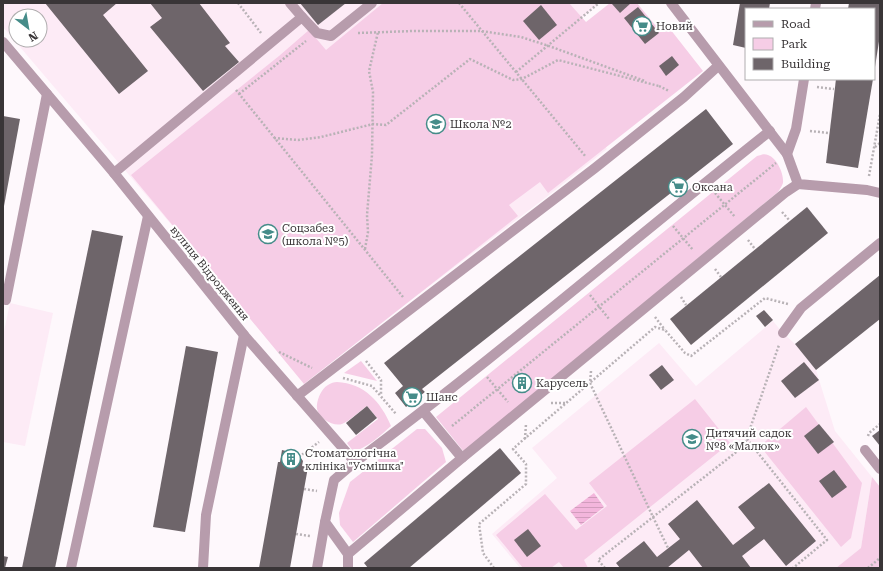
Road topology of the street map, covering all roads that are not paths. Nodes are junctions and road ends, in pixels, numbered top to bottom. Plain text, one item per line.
1 (290, 3) edge
2 (372, 3) edge
3 (671, 3) edge
4 (302, 17) junction
5 (3, 42) edge
6 (718, 66) junction
7 (804, 80) edge
8 (47, 94) junction
9 (770, 131) junction
10 (787, 154) junction
11 (114, 174) junction
12 (798, 184) junction
13 (880, 193) edge
14 (148, 216) junction
15 (880, 243) edge
16 (6, 300) dead end
17 (783, 334) road end
18 (244, 335) junction
19 (298, 396) junction
20 (423, 411) junction
21 (865, 450) dead end
22 (462, 458) junction
23 (355, 462) junction
24 (880, 468) edge
25 (325, 522) junction
26 (348, 554) junction
27 (71, 568) edge
28 (203, 568) edge
29 (317, 568) edge
30 (348, 568) edge

1 - 4 street
2 - 4 street
3 - 6 street
4 - 11 street
5 - 8 street, вулиця Відродження
6 - 9 street
6 - 19 street
7 - 10 street
8 - 11 street, вулиця Відродження
8 - 16 street
9 - 10 street
9 - 20 street
10 - 12 street
11 - 14 street, вулиця Відродження
12 - 13 street
12 - 22 street
14 - 18 street, вулиця Відродження
14 - 27 street
15 - 17 street
18 - 19 street, вулиця Відродження
18 - 28 street
19 - 23 street, вулиця Відродження
20 - 22 street
20 - 23 street
21 - 24 street
22 - 26 street
23 - 25 street
25 - 26 street
25 - 29 street
26 - 30 street

